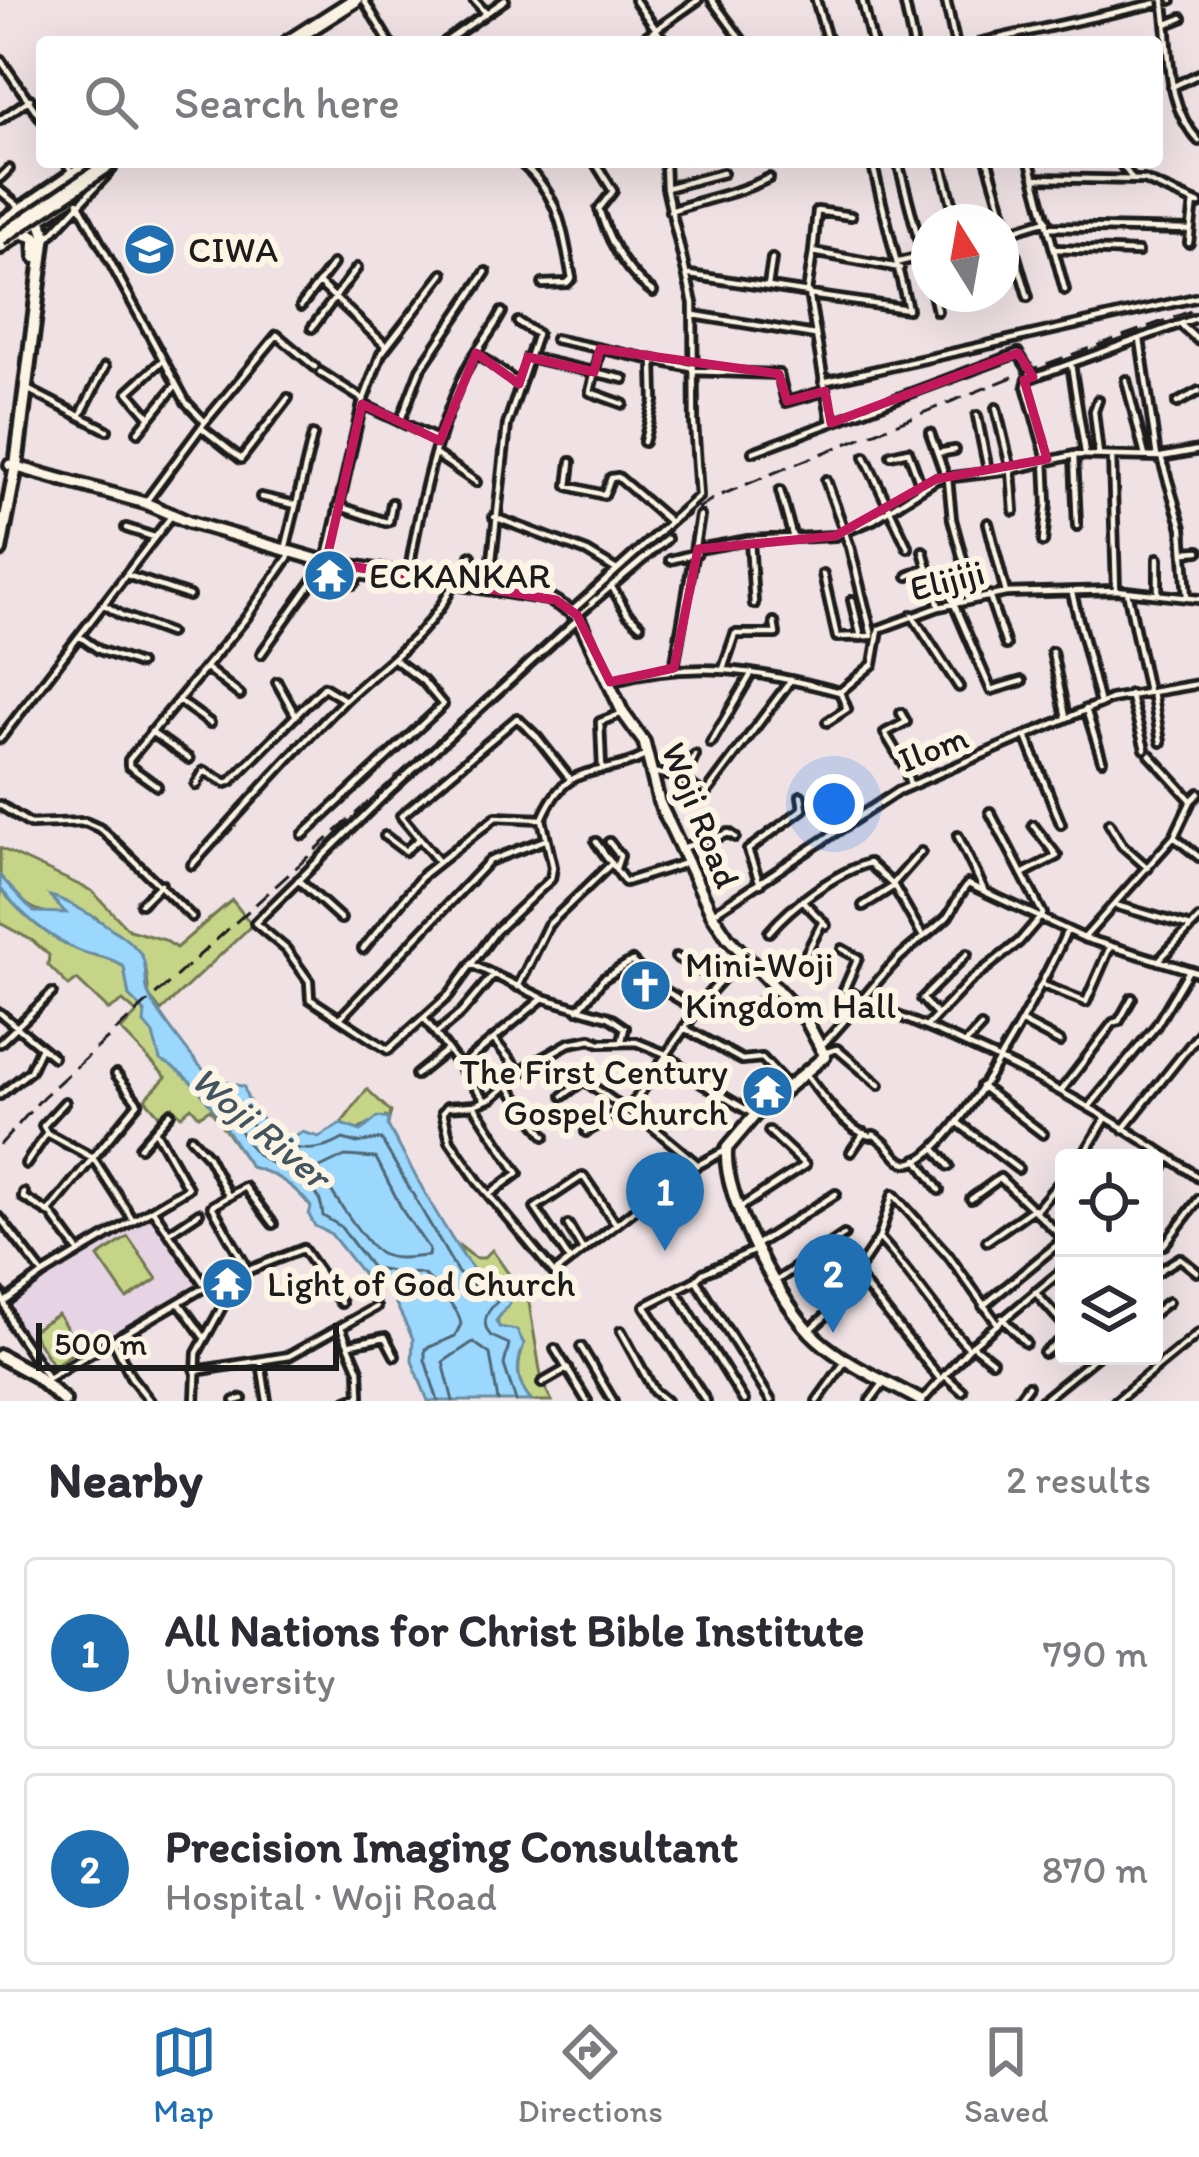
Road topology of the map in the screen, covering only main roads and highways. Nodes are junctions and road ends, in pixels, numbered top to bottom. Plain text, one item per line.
1 (340, 0) edge
2 (359, 0) edge
3 (287, 36) edge
4 (303, 36) edge
5 (70, 168) edge
6 (106, 168) edge
7 (107, 168) edge
8 (62, 203) junction
9 (22, 209) junction
10 (40, 219) junction
11 (21, 232) junction
12 (0, 238) edge
13 (44, 239) junction
14 (13, 466) junction
15 (5, 496) edge
16 (0, 534) edge
17 (0, 550) edge
18 (0, 1359) edge
19 (60, 1401) edge
20 (921, 1401) edge

1 - 3 highway
2 - 4 highway
5 - 9 main road
6 - 12 highway, bridge
7 - 8 main road
8 - 10 main road
8 - 13 main road
9 - 10 main road
9 - 12 main road
10 - 11 main road
10 - 13 main road
11 - 12 main road
11 - 14 main road
13 - 14 main road
14 - 15 main road
14 - 20 main road, Woji Road
15 - 16 main road
15 - 17 main road
18 - 19 main road
18 - 19 main road

